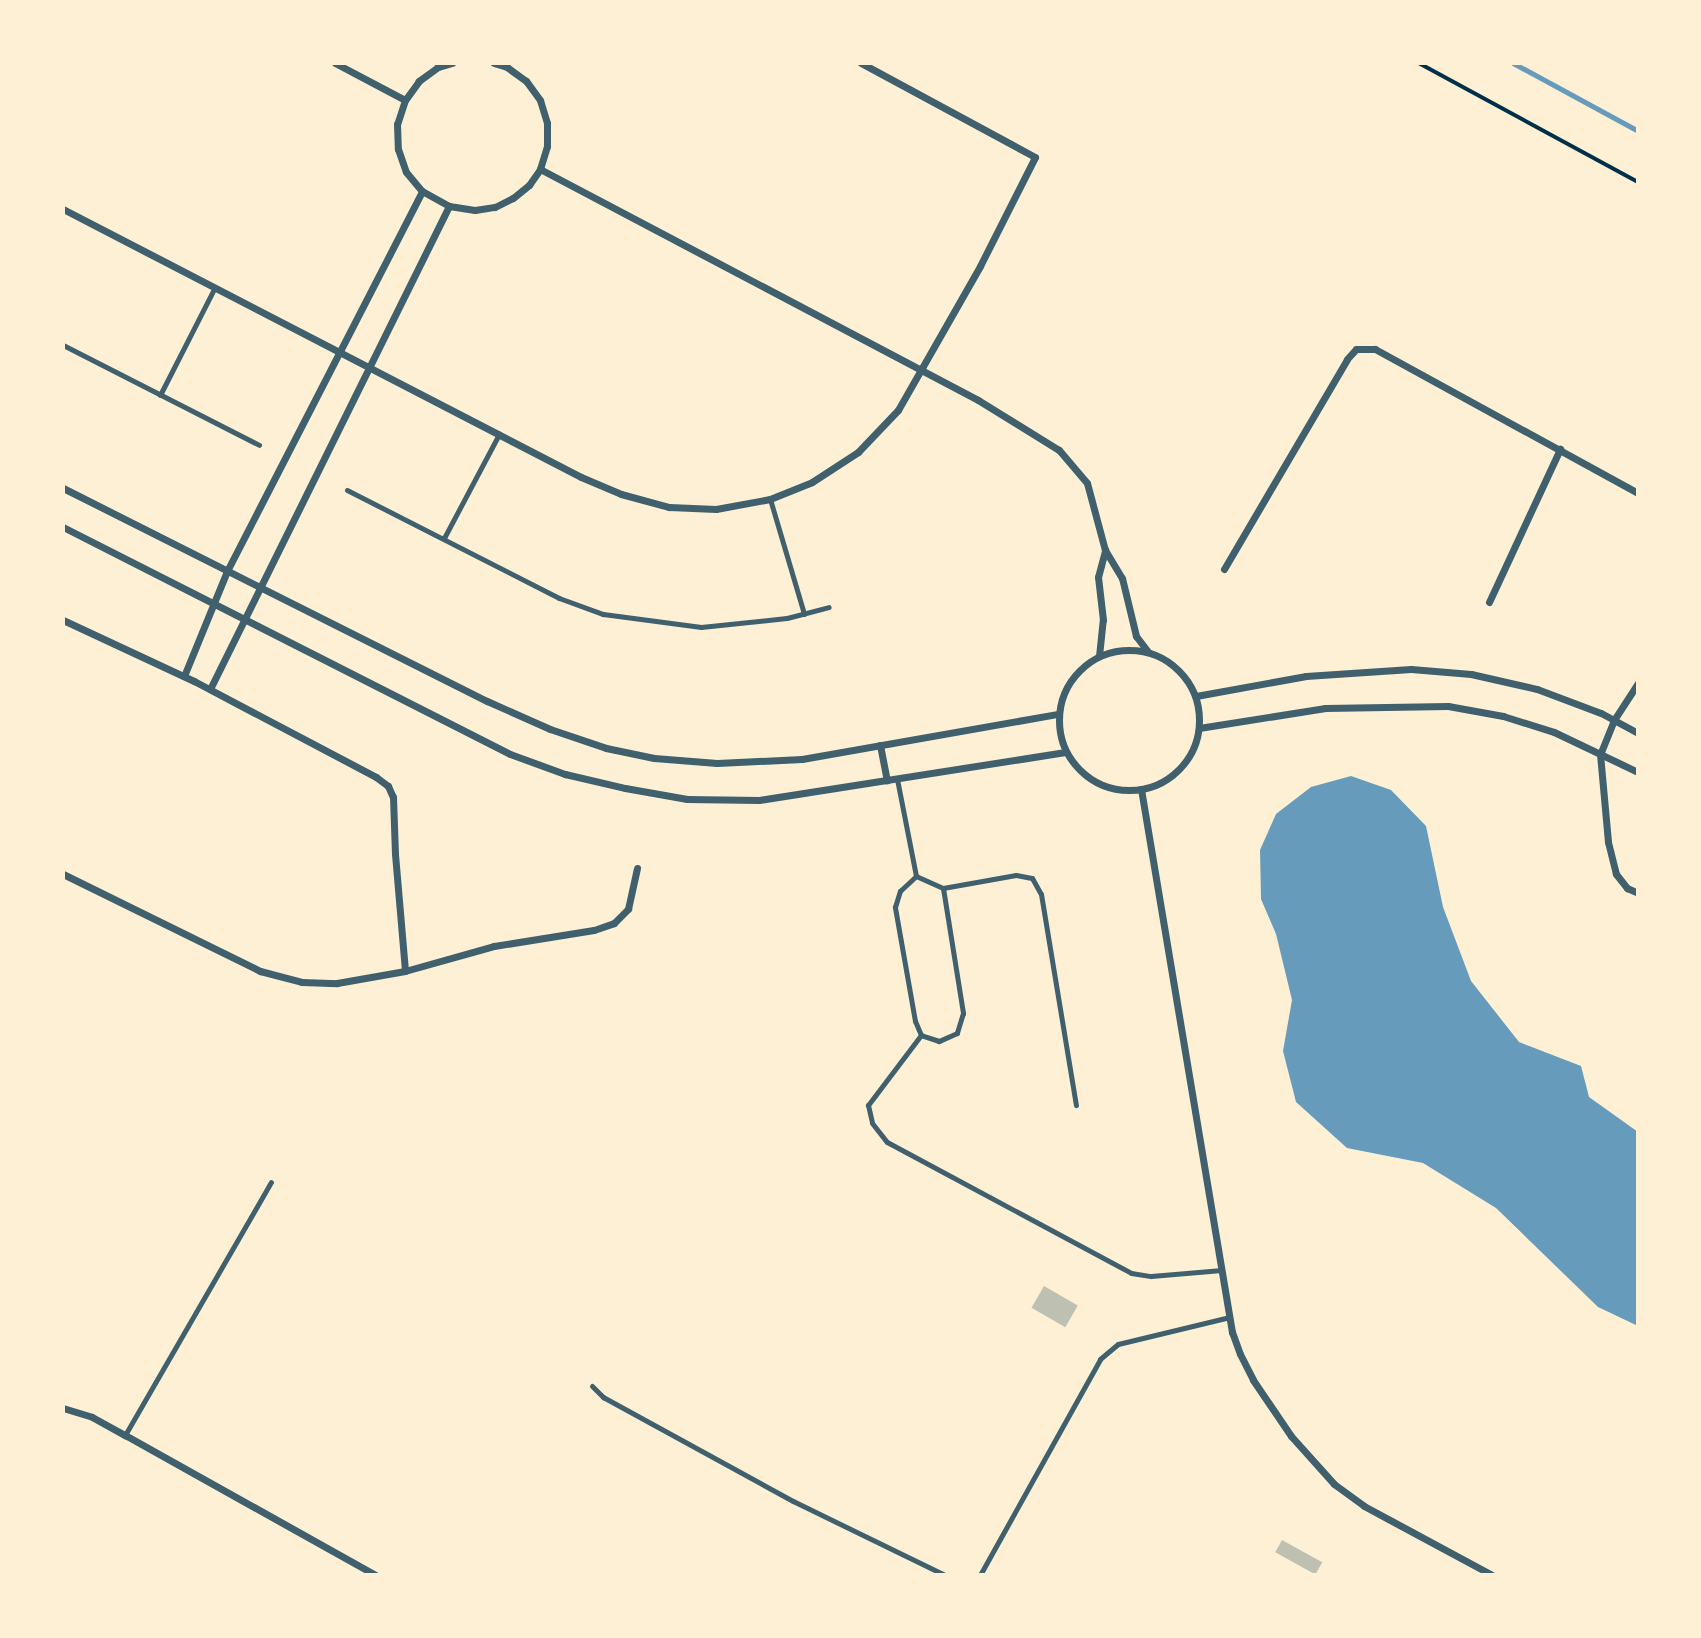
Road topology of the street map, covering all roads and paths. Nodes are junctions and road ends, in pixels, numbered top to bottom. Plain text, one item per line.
1 (335, 63) edge
2 (452, 63) edge
3 (494, 63) edge
4 (861, 63) edge
5 (1419, 63) edge
6 (508, 65) edge
7 (405, 100) junction
8 (540, 169) junction
9 (1638, 182) edge
10 (422, 191) junction
11 (449, 206) junction
12 (63, 209) edge
13 (215, 287) junction
14 (63, 345) edge
15 (340, 352) junction
16 (369, 365) junction
17 (922, 370) junction
18 (160, 395) junction
19 (499, 434) junction
20 (259, 445) dead end
21 (1560, 449) junction
22 (63, 488) edge
23 (347, 489) dead end
24 (1638, 493) edge
25 (770, 499) junction
26 (63, 527) edge
27 (444, 538) junction
28 (1105, 550) junction
29 (1224, 569) dead end
30 (228, 571) junction
31 (259, 587) junction
32 (1489, 602) dead end
33 (215, 604) junction
34 (829, 607) dead end
35 (804, 614) junction
36 (244, 619) junction
37 (63, 620) edge
38 (1148, 652) junction
39 (1099, 656) junction
40 (184, 676) junction
41 (1638, 683) edge
42 (210, 690) junction
43 (1196, 696) junction
44 (1058, 714) junction
45 (1614, 720) junction
46 (1199, 728) junction
47 (1638, 733) edge
48 (880, 745) junction
49 (1065, 752) junction
50 (1600, 754) junction
51 (1638, 772) edge
52 (897, 779) junction
53 (887, 780) junction
54 (1141, 789) junction
55 (637, 868) dead end
56 (63, 874) edge
57 (916, 876) junction
58 (943, 888) junction
59 (1638, 893) edge
60 (405, 971) junction
61 (921, 1035) junction
62 (1076, 1105) dead end
63 (271, 1182) dead end
64 (1222, 1270) junction
65 (1230, 1317) junction
66 (592, 1386) dead end
67 (63, 1408) edge
68 (125, 1435) junction
69 (375, 1575) edge
70 (944, 1575) edge
71 (980, 1575) edge
72 (1492, 1575) edge

1 - 7 street
2 - 7 street
3 - 6 street
4 - 17 street
5 - 9 path
6 - 8 street
7 - 10 street
8 - 11 street
8 - 17 street
10 - 11 street
10 - 15 street
11 - 16 street
12 - 13 street
13 - 15 street
13 - 18 lane
14 - 18 lane
15 - 16 street
15 - 30 street
16 - 19 street
16 - 31 street
17 - 25 street
17 - 28 street
18 - 20 lane
19 - 25 street
19 - 27 lane
21 - 24 street
21 - 29 street
21 - 32 street
22 - 30 street
23 - 27 lane
25 - 35 lane
26 - 33 street
27 - 35 lane
28 - 38 street
28 - 39 street
30 - 31 street
30 - 33 street
31 - 36 street
31 - 48 street
33 - 36 street
33 - 40 street
34 - 35 lane
36 - 42 street
36 - 53 street
37 - 40 street
38 - 39 street
38 - 43 street
39 - 44 street
40 - 42 street
41 - 45 street
42 - 60 street
43 - 45 street
43 - 46 street
44 - 48 street
44 - 49 street
45 - 47 street
45 - 50 street
46 - 50 street
46 - 54 street
48 - 53 street
49 - 52 street
49 - 54 street
50 - 51 street
50 - 59 street
52 - 53 street
52 - 57 lane
54 - 64 street
55 - 60 street
56 - 60 street
57 - 58 lane
57 - 61 lane
58 - 61 lane
58 - 62 lane
61 - 64 lane
63 - 68 lane
64 - 65 street
65 - 71 lane
65 - 72 street
66 - 70 lane
67 - 68 street
68 - 69 street

